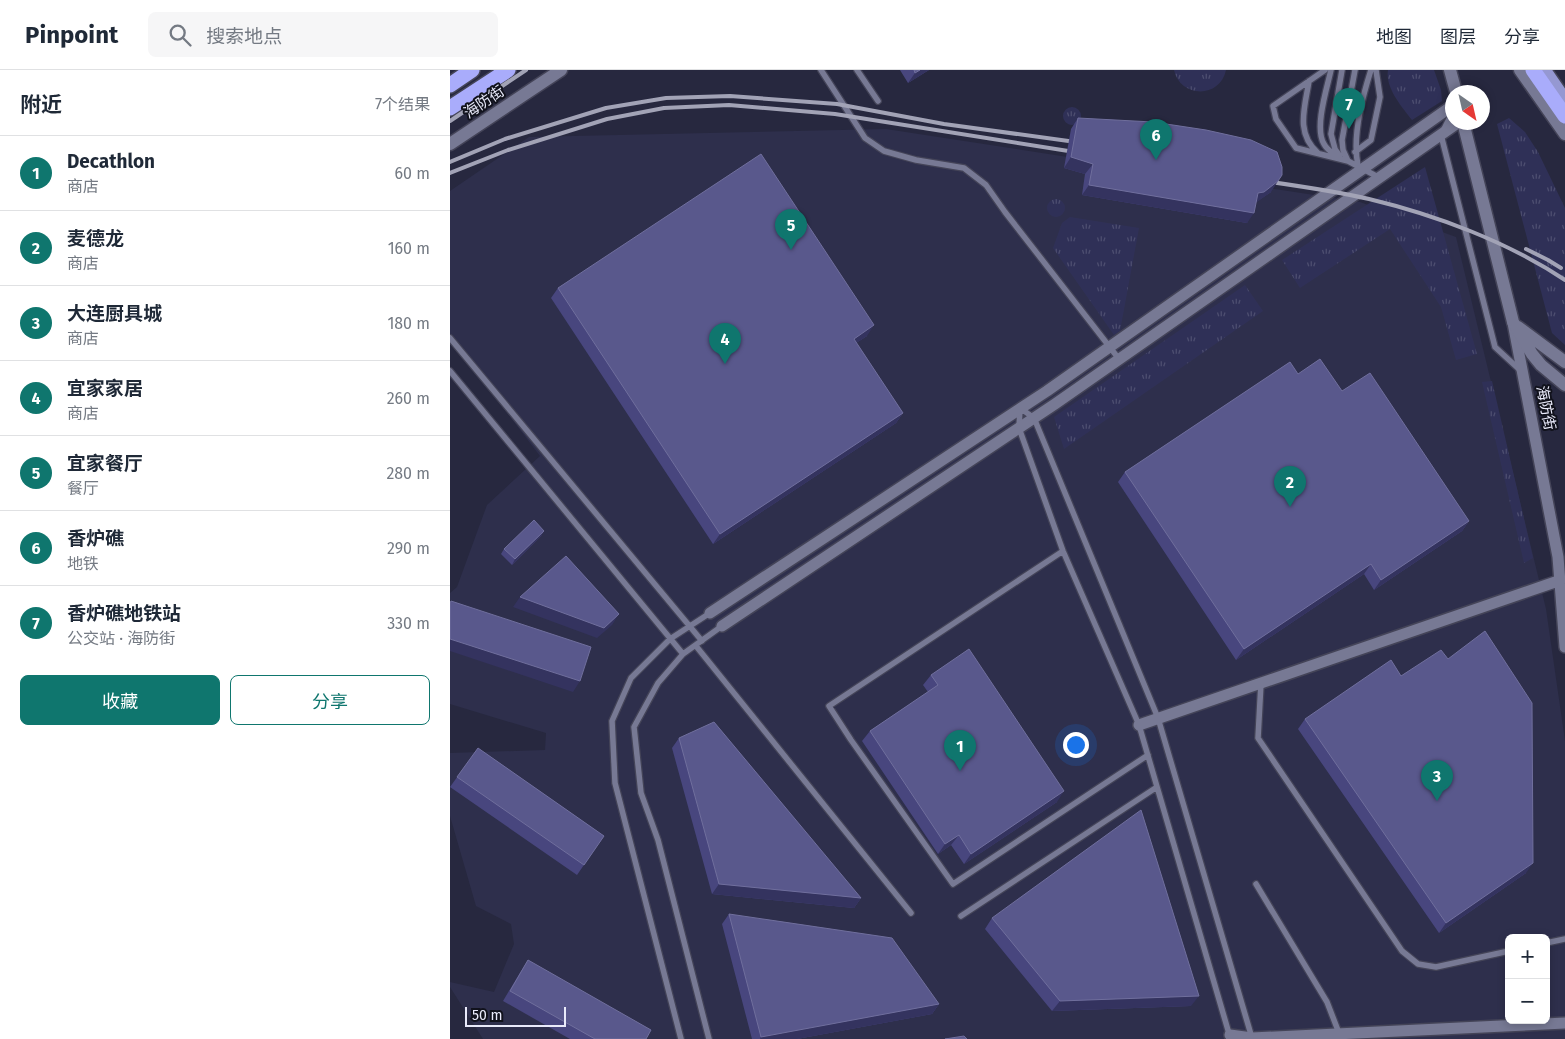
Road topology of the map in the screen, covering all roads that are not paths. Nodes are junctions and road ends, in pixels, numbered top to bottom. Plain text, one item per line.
1 (472, 70) edge
2 (561, 70) edge
3 (821, 70) edge
4 (857, 70) edge
5 (1325, 70) edge
6 (1331, 70) edge
7 (1342, 70) edge
8 (1355, 70) edge
9 (1371, 70) edge
10 (1376, 70) edge
11 (1450, 70) edge
12 (1520, 70) edge
13 (1533, 70) edge
14 (1545, 70) edge
15 (506, 71) edge
16 (1309, 80) junction
17 (450, 85) edge
18 (1454, 85) edge
19 (1565, 99) edge
20 (878, 101) dead end
21 (450, 108) edge
22 (1445, 111) edge
23 (1565, 116) edge
24 (1445, 127) edge
25 (1449, 130) edge
26 (1463, 130) edge
27 (1565, 134) edge
28 (1441, 135) junction
29 (450, 144) edge
30 (1355, 152) junction
31 (1320, 154) junction
32 (1345, 160) junction
33 (1361, 167) junction
34 (1380, 178) junction
35 (1512, 322) junction
36 (450, 338) edge
37 (1109, 347) junction
38 (1119, 359) junction
39 (1565, 362) edge
40 (450, 371) edge
41 (1522, 372) junction
42 (1565, 385) edge
43 (1020, 408) junction
44 (1034, 418) junction
45 (1019, 428) junction
46 (1063, 551) junction
47 (1563, 575) edge
48 (710, 613) joint
49 (689, 626) junction
50 (722, 626) joint
51 (670, 639) junction
52 (702, 642) junction
53 (696, 646) junction
54 (1565, 647) edge
55 (683, 654) junction
56 (1261, 683) junction
57 (1158, 718) junction
58 (1139, 725) junction
59 (1148, 756) junction
60 (1157, 787) junction
61 (1256, 884) dead end
62 (911, 913) dead end
63 (961, 916) dead end
64 (1565, 940) edge
65 (1550, 943) edge
66 (1505, 952) edge
67 (1565, 1022) edge
68 (1339, 1033) junction
69 (1230, 1037) edge
70 (1252, 1038) edge
71 (680, 1039) edge
72 (708, 1039) edge

1 - 17 highway
2 - 29 street, 海防街
3 - 37 lane
4 - 20 lane
5 - 16 lane
6 - 32 lane
7 - 32 lane
8 - 32 lane
9 - 30 lane
10 - 30 lane
11 - 18 street
12 - 27 street
13 - 23 highway
14 - 19 main road
15 - 21 highway
16 - 31 lane
16 - 31 lane
22 - 33 street
24 - 28 lane
25 - 28 street
26 - 35 street, 海防街
28 - 34 street
28 - 41 lane
30 - 33 lane
31 - 32 lane
32 - 33 lane
33 - 34 lane
33 - 37 street
34 - 38 street
35 - 39 street
35 - 41 street, 海防街
35 - 42 street
36 - 49 lane
37 - 38 lane
37 - 43 street
38 - 44 street
40 - 51 lane
41 - 47 street, 海防街
43 - 44 lane
43 - 45 lane
43 - 48 street
44 - 45 street
44 - 57 lane
45 - 46 lane
45 - 50 street
46 - 58 lane
46 - 59 lane
47 - 54 street, 海防街
47 - 56 street
48 - 49 lane
49 - 51 lane
49 - 52 lane
50 - 52 lane
51 - 55 lane
51 - 71 lane
52 - 53 lane
53 - 55 lane
53 - 62 lane
55 - 72 lane
56 - 57 street
56 - 66 lane
57 - 58 street
57 - 70 lane
58 - 59 lane
59 - 60 lane
60 - 63 lane
60 - 69 lane
61 - 68 lane
64 - 65 lane
67 - 68 street
68 - 70 street
69 - 70 street

